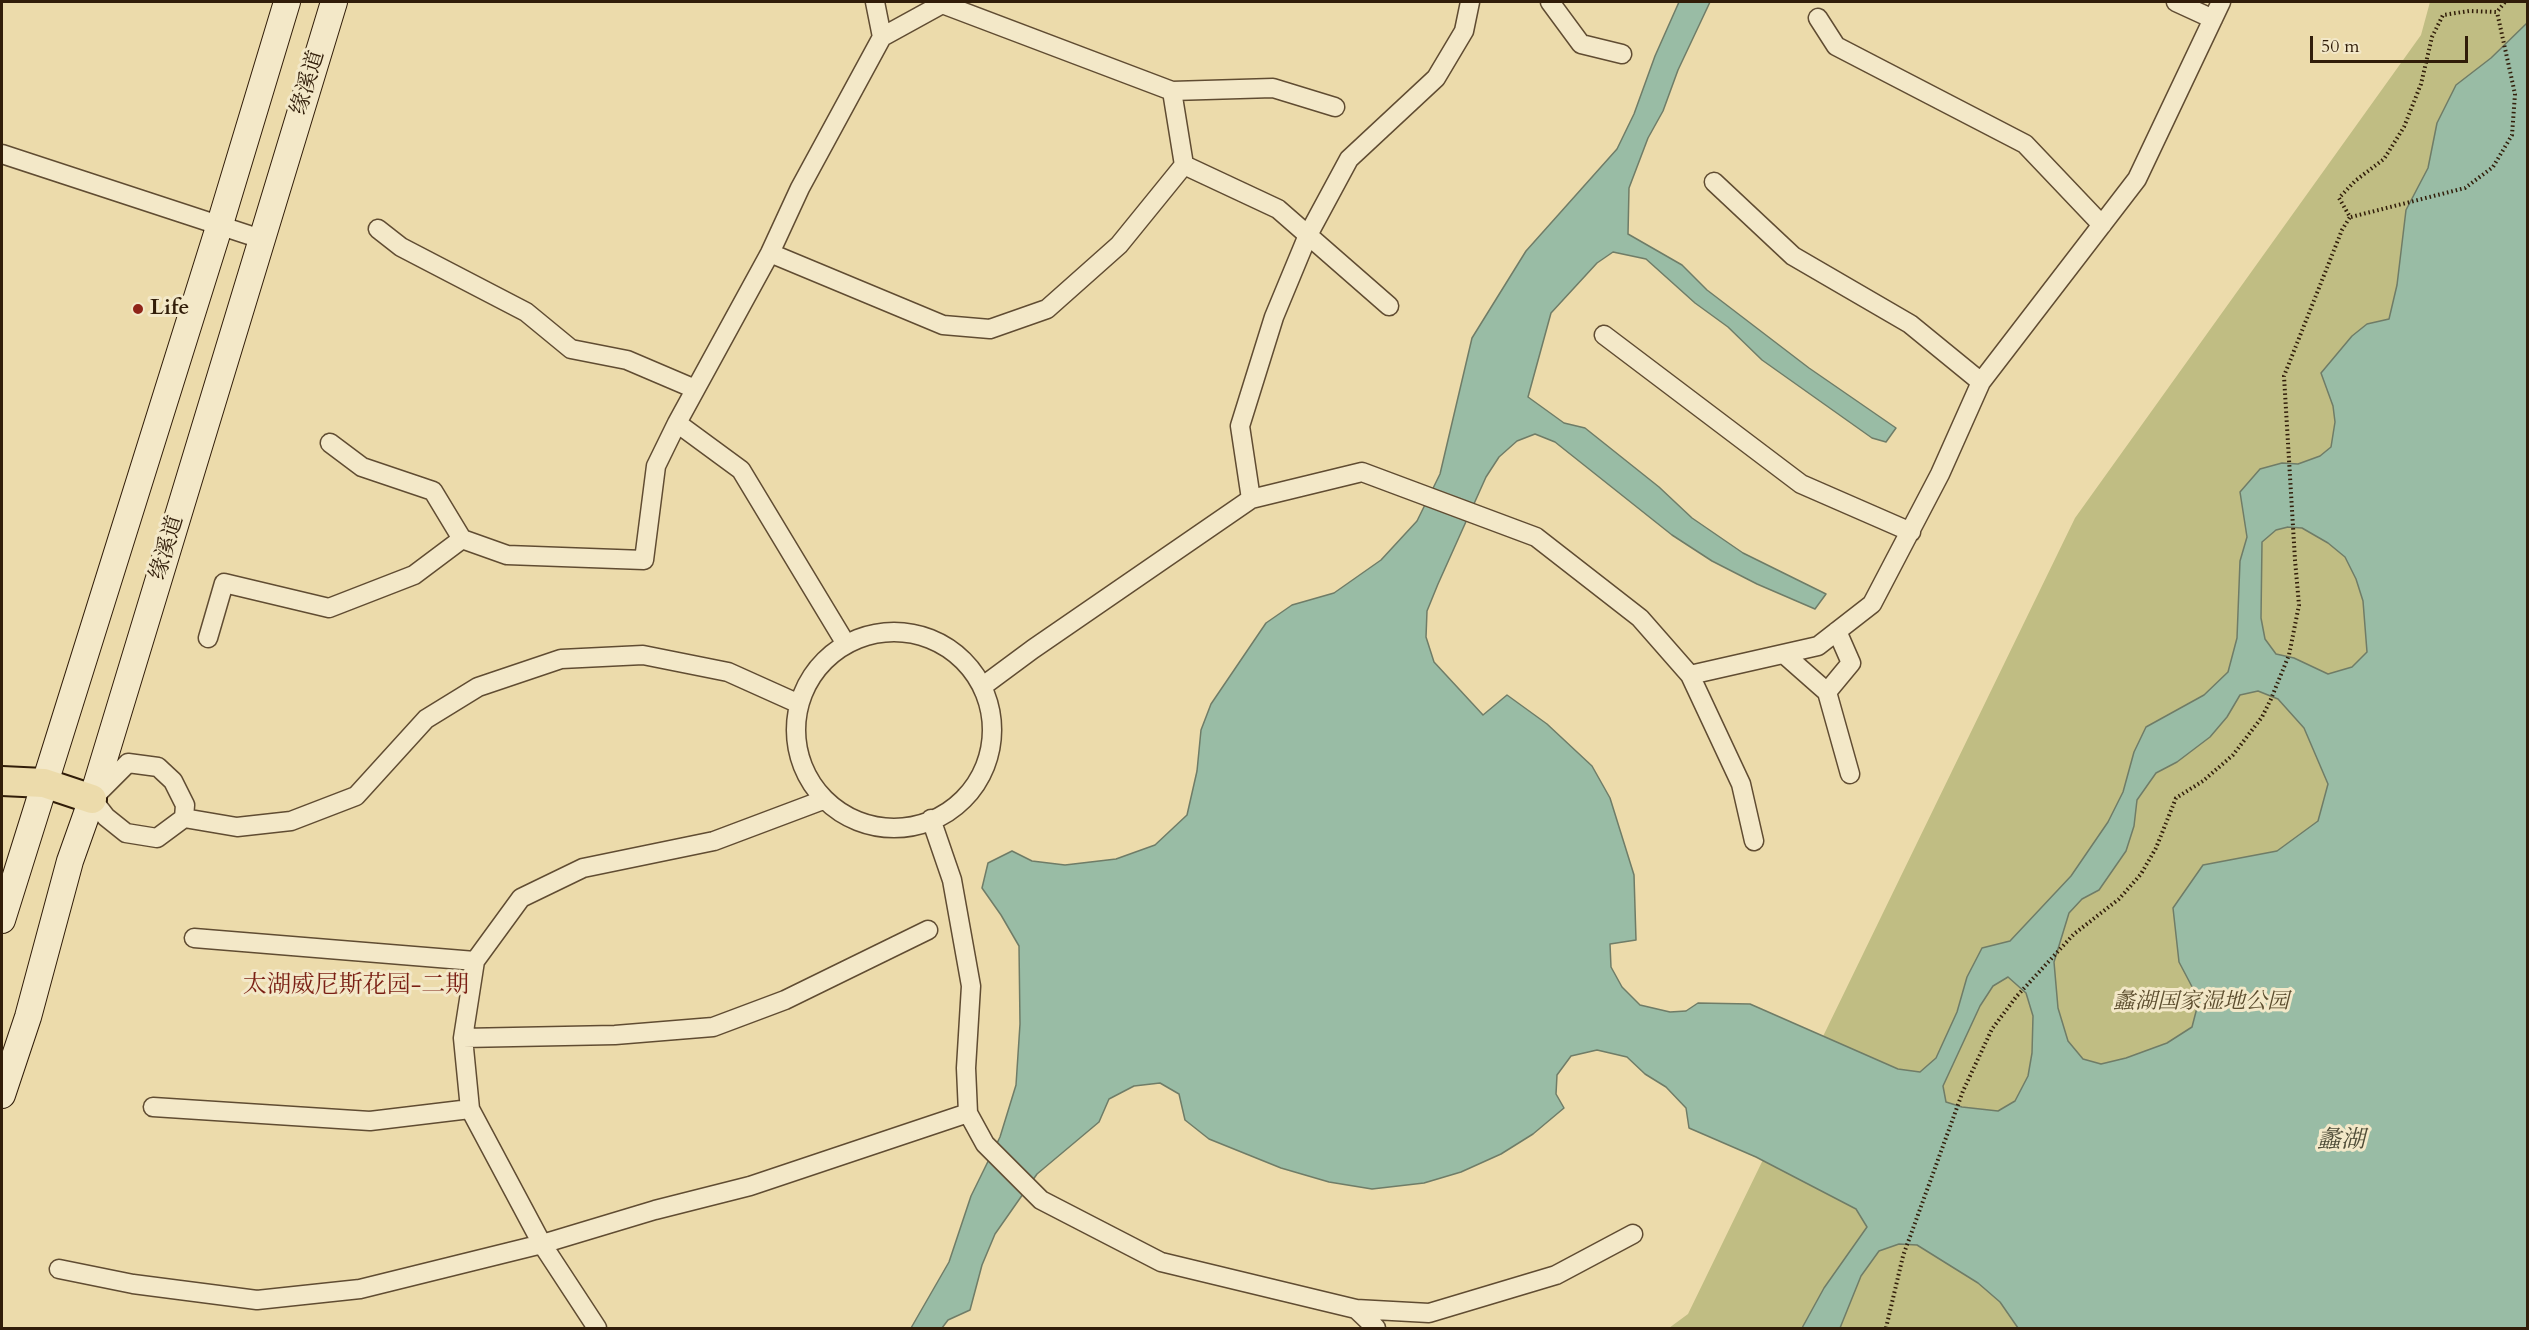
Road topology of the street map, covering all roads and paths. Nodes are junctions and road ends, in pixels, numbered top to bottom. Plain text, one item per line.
1 (287, 2) edge
2 (334, 2) edge
3 (875, 2) edge
4 (1470, 2) edge
5 (1550, 2) edge
6 (2176, 2) edge
7 (2221, 2) edge
8 (2505, 2) edge
9 (940, 3) edge
10 (2497, 12) junction
11 (1818, 18) dead end
12 (2213, 18) junction
13 (882, 36) junction
14 (1622, 54) dead end
15 (1172, 91) junction
16 (1335, 107) dead end
17 (2, 154) edge
18 (1184, 165) junction
19 (1714, 182) dead end
20 (2350, 217) junction
21 (220, 224) junction
22 (2102, 225) junction
23 (378, 229) dead end
24 (1308, 235) junction
25 (261, 239) junction
26 (770, 253) junction
27 (1389, 306) dead end
28 (1604, 335) dead end
29 (1981, 382) junction
30 (695, 389) junction
31 (677, 423) junction
32 (330, 443) dead end
33 (1251, 499) junction
34 (1911, 532) junction
35 (462, 539) junction
36 (1837, 631) junction
37 (208, 638) dead end
38 (846, 644) junction
39 (1785, 655) junction
40 (1690, 675) junction
41 (983, 686) junction
42 (1827, 692) junction
43 (797, 703) junction
44 (1850, 774) dead end
45 (2, 781) edge
46 (42, 788) junction
47 (2, 792) edge
48 (823, 800) junction
49 (89, 805) junction
50 (184, 818) junction
51 (931, 819) junction
52 (1754, 841) dead end
53 (2, 920) edge
54 (928, 930) dead end
55 (194, 938) dead end
56 (476, 961) junction
57 (463, 1038) junction
58 (2, 1095) edge
59 (153, 1107) dead end
60 (470, 1109) junction
61 (968, 1113) junction
62 (1633, 1234) dead end
63 (542, 1244) junction
64 (59, 1269) dead end
65 (1356, 1309) junction
66 (597, 1329) edge
67 (1376, 1329) edge
68 (1886, 1329) edge

1 - 21 main road, 缘溪道
2 - 25 main road, 缘溪道
3 - 13 street
4 - 24 street
5 - 14 street
6 - 12 street
7 - 12 street
8 - 10 path
9 - 13 street
9 - 15 street
10 - 20 path
10 - 20 path
11 - 22 street
12 - 22 street
13 - 26 street
15 - 16 street
15 - 18 street
17 - 21 street
18 - 24 street
18 - 26 street
19 - 29 street
20 - 68 path
21 - 25 street
21 - 46 main road, 缘溪道
22 - 29 street
23 - 30 street
24 - 27 street
24 - 33 street
25 - 49 main road, 缘溪道
26 - 30 street
28 - 34 street
29 - 34 street
30 - 31 street
31 - 35 street
31 - 38 street
32 - 35 street
33 - 40 street
33 - 41 street
34 - 36 street
35 - 37 street
36 - 39 street
36 - 42 street
38 - 41 street
38 - 43 street
39 - 40 street
39 - 42 street
40 - 52 street
41 - 51 street
42 - 44 street
43 - 48 street
43 - 50 street
45 - 46 main road
46 - 47 main road
46 - 49 main road
46 - 53 main road, 缘溪道
48 - 51 street
48 - 56 street
49 - 50 street
49 - 50 street
49 - 58 main road, 缘溪道
51 - 61 street
54 - 57 street
55 - 56 street
56 - 57 street
57 - 60 street
59 - 60 street
60 - 63 street
61 - 63 street
61 - 65 street
62 - 65 street
63 - 64 street
63 - 66 street
65 - 67 street

